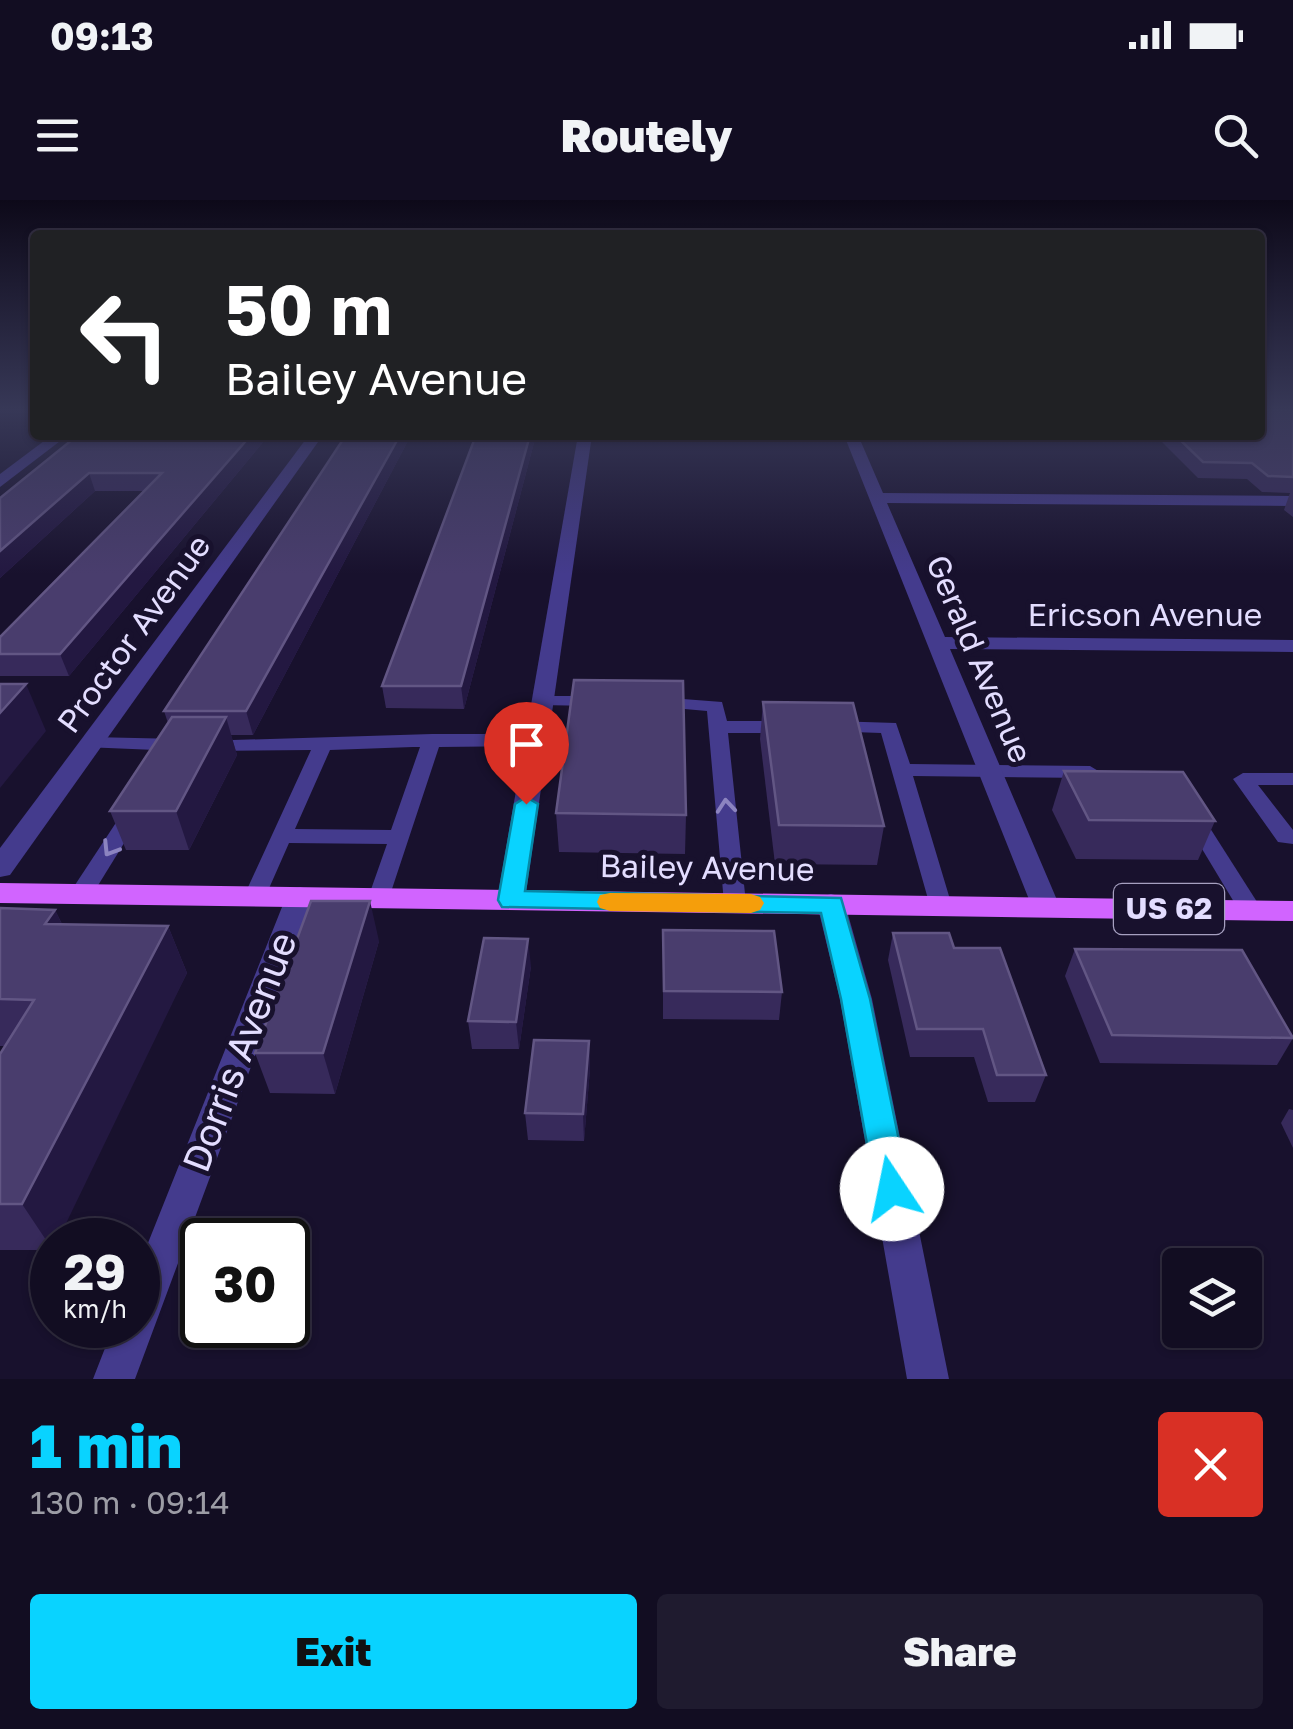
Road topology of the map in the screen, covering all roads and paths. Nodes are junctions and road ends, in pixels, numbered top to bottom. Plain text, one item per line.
1 (23, 464) edge
2 (295, 464) edge
3 (580, 464) edge
4 (864, 464) edge
5 (0, 482) edge
6 (877, 498) junction
7 (1293, 501) edge
8 (937, 643) junction
9 (1293, 646) edge
10 (543, 701) junction
11 (719, 727) junction
12 (432, 740) junction
13 (536, 740) junction
14 (91, 743) junction
15 (322, 746) junction
16 (902, 770) junction
17 (991, 770) junction
18 (1107, 772) edge
19 (1293, 779) edge
20 (144, 794) edge
21 (1184, 804) edge
22 (282, 836) junction
23 (399, 837) junction
24 (1293, 837) edge
25 (0, 868) edge
26 (0, 893) edge
27 (81, 894) junction
28 (255, 896) junction
29 (300, 897) junction
30 (379, 898) junction
31 (511, 900) junction
32 (735, 903) junction
33 (832, 904) junction
34 (941, 906) junction
35 (1046, 908) junction
36 (1251, 911) junction
37 (1293, 911) edge
38 (160, 1261) edge
39 (126, 1348) edge
40 (114, 1379) edge
41 (928, 1379) edge

1 - 5 street
2 - 14 street, Proctor Avenue
3 - 10 street
4 - 6 street, Gerald Avenue
6 - 7 street
6 - 8 street, Gerald Avenue
8 - 9 street, Ericson Avenue
8 - 17 street, Gerald Avenue
10 - 11 lane
10 - 13 street
11 - 16 lane
32 -> 11 lane
12 - 13 lane
12 - 15 lane
12 - 23 lane
13 - 31 street
14 - 15 lane
14 - 25 street, Proctor Avenue
15 - 22 lane
16 - 17 lane
16 - 34 lane
17 - 18 lane
17 - 35 street, Gerald Avenue
19 - 24 lane
20 -> 27 lane
21 - 36 lane
22 - 23 lane
22 - 28 lane
23 - 30 lane
26 - 27 main road, Bailey Avenue / US 62
27 - 28 main road, Bailey Avenue / US 62
28 - 29 main road, Bailey Avenue / US 62
29 - 30 main road, Bailey Avenue / US 62
29 - 38 street, Dorris Avenue
30 - 31 main road, Bailey Avenue / US 62
31 - 32 main road, Bailey Avenue / US 62
32 - 33 main road, Bailey Avenue / US 62
33 - 34 main road, Bailey Avenue / US 62
33 - 41 street
34 - 35 main road, Bailey Avenue / US 62
35 - 36 main road, Bailey Avenue / US 62
36 - 37 main road, Bailey Avenue / US 62
39 - 40 street

